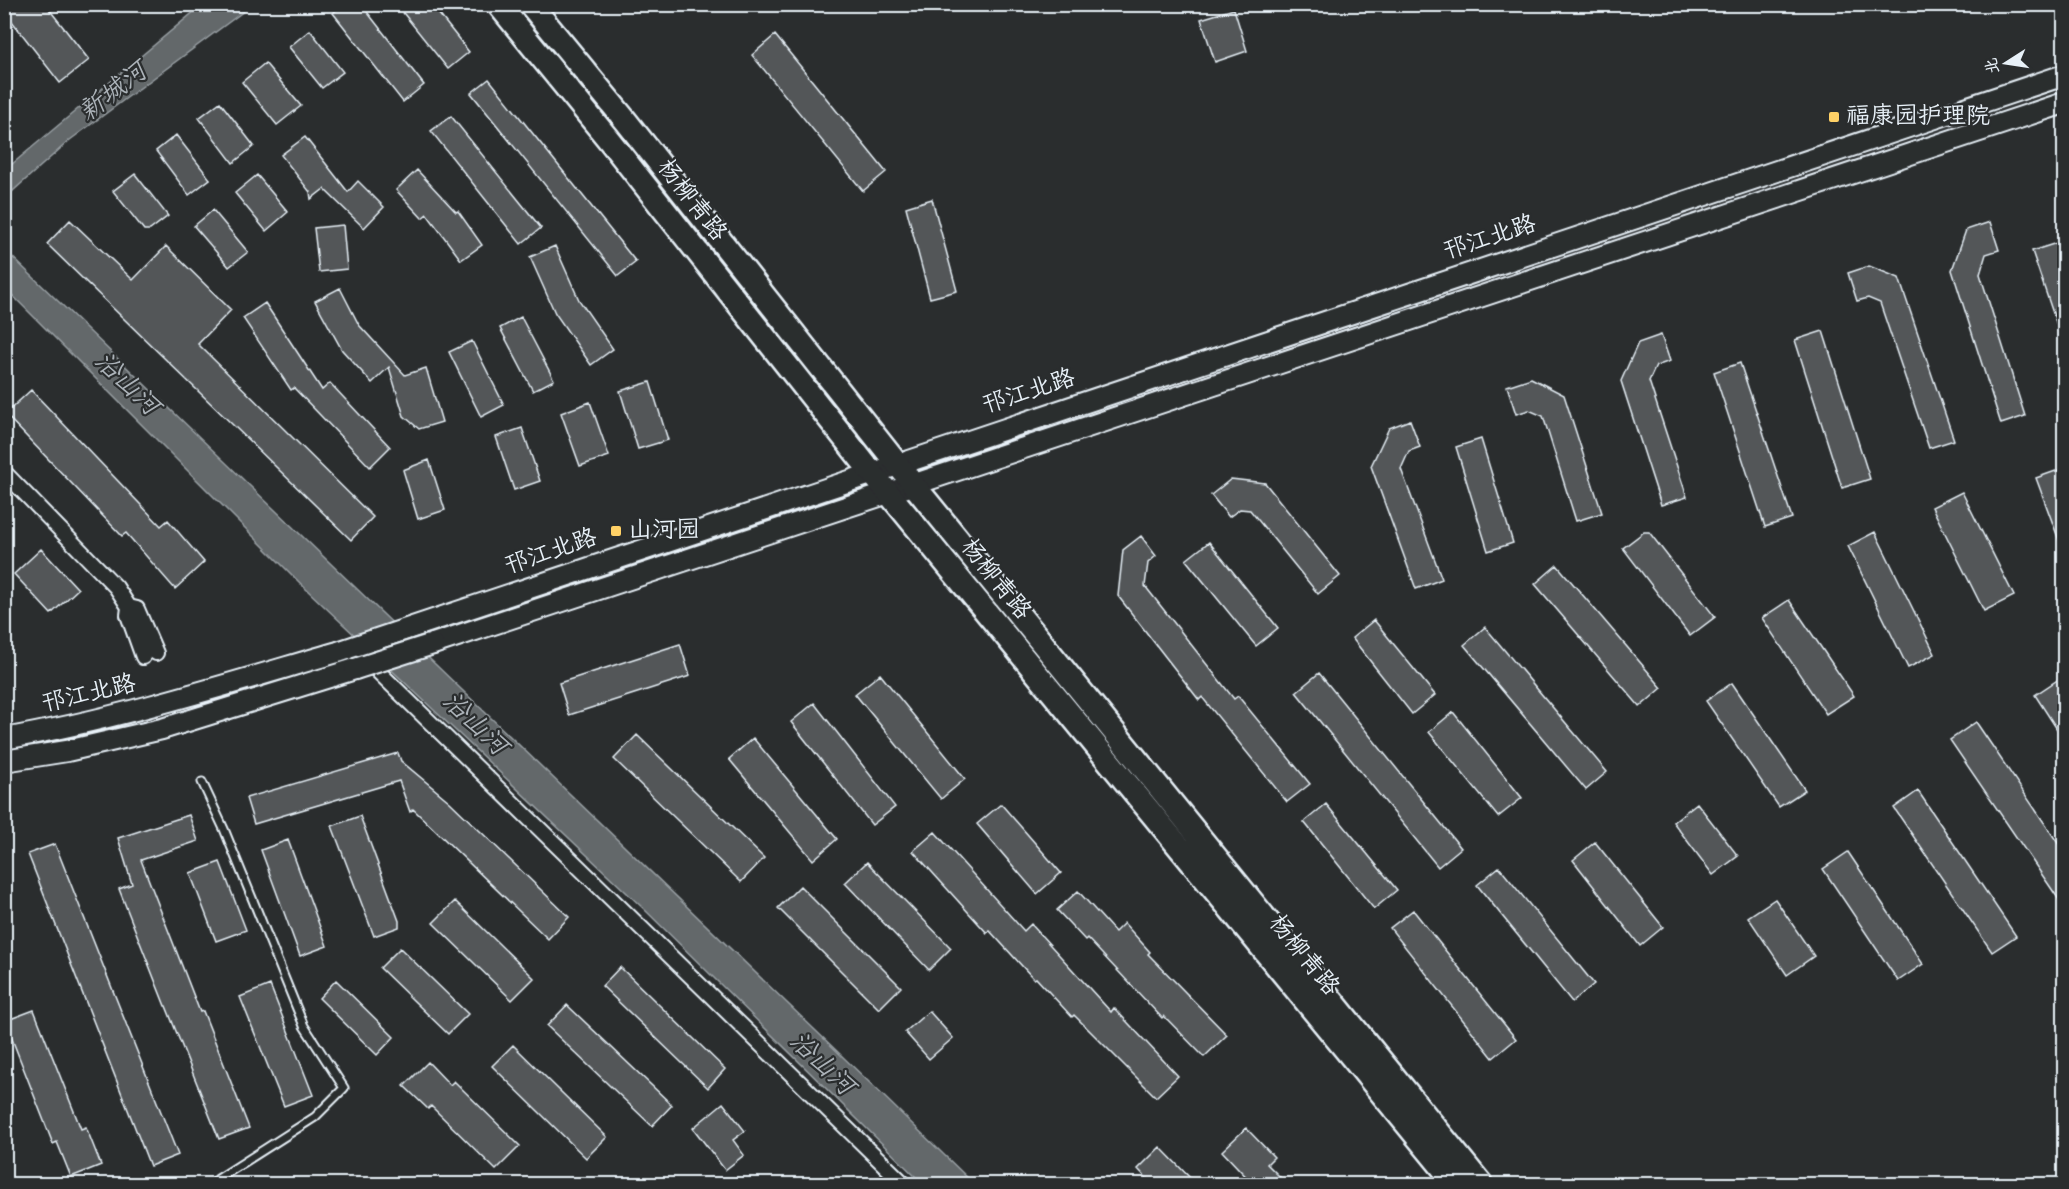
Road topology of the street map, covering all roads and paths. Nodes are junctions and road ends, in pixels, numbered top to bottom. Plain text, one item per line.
1 (498, 4) edge
2 (530, 4) edge
3 (2064, 75) edge
4 (2064, 103) edge
5 (898, 464) junction
6 (4, 472) edge
7 (872, 473) junction
8 (913, 484) junction
9 (888, 492) junction
10 (346, 649) junction
11 (150, 655) dead end
12 (4, 739) edge
13 (4, 761) edge
14 (202, 782) dead end
15 (213, 1185) edge
16 (904, 1185) edge
17 (1456, 1185) edge
18 (1481, 1185) edge

1 - 7 main road, 杨柳青路
2 - 5 main road, 杨柳青路
3 - 5 main road, 邗江北路
4 - 8 main road, 邗江北路
5 - 7 main road, 邗江北路
5 - 8 main road, 杨柳青路
6 - 11 street
7 - 9 main road, 杨柳青路
7 - 10 main road, 邗江北路
8 - 9 main road, 邗江北路
8 - 18 main road, 杨柳青路
9 - 13 main road, 邗江北路, bridge
9 - 17 main road, 杨柳青路
10 - 12 main road, 邗江北路
10 - 16 street
14 - 15 lane

